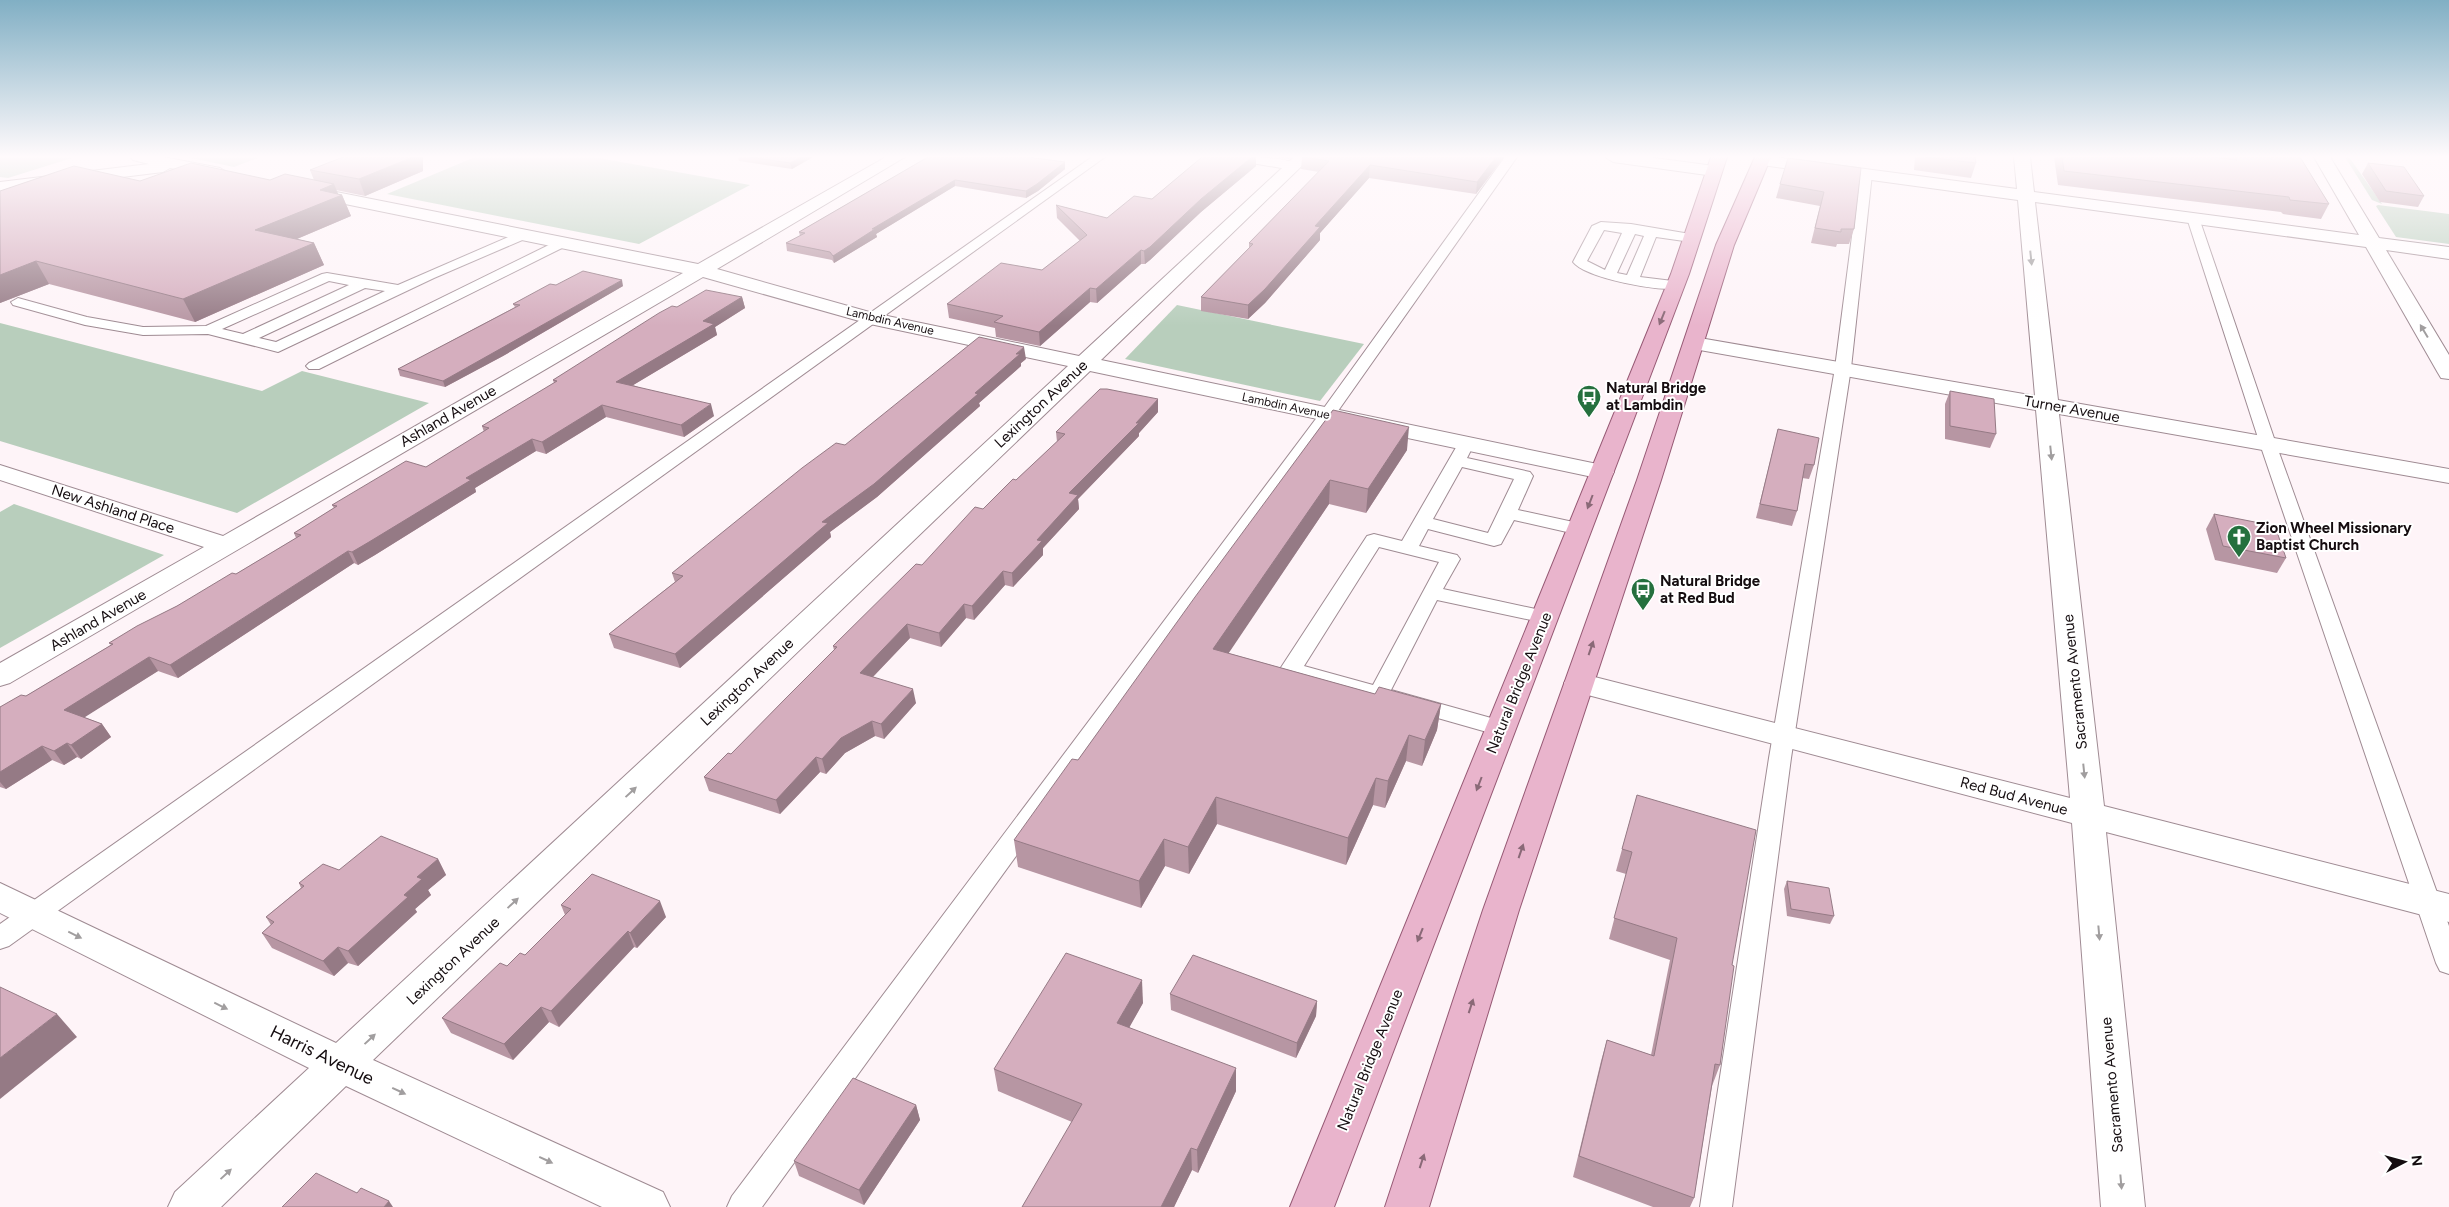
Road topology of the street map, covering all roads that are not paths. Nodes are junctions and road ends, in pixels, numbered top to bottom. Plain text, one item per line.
1 (416, 213) edge
2 (794, 213) edge
3 (1019, 213) edge
4 (1243, 213) edge
5 (1471, 213) edge
6 (1700, 213) edge
7 (1738, 213) edge
8 (1861, 213) edge
9 (2026, 213) edge
10 (2159, 213) edge
11 (2354, 213) edge
12 (2193, 218) junction
13 (1631, 228) junction
14 (1652, 232) junction
15 (522, 235) junction
16 (1692, 238) junction
17 (2371, 242) junction
18 (562, 243) junction
19 (2449, 252) edge
20 (698, 270) junction
21 (1609, 275) junction
22 (1632, 278) junction
23 (364, 283) junction
24 (1676, 285) junction
25 (399, 289) junction
26 (18, 302) dead end
27 (870, 318) junction
28 (208, 330) junction
29 (245, 339) junction
30 (1694, 343) junction
31 (1083, 364) junction
32 (314, 366) dead end
33 (1843, 368) junction
34 (2449, 374) edge
35 (2046, 404) junction
36 (1327, 415) junction
37 (2268, 444) junction
38 (1461, 453) junction
39 (0, 472) edge
40 (1602, 472) junction
41 (2449, 476) edge
42 (1508, 513) junction
43 (1423, 522) junction
44 (1580, 529) junction
45 (225, 545) junction
46 (1408, 548) junction
47 (1431, 593) junction
48 (1545, 617) junction
49 (0, 676) edge
50 (1578, 683) junction
51 (1379, 694) junction
52 (1501, 728) junction
53 (1784, 736) junction
54 (2088, 815) junction
55 (0, 897) edge
56 (2438, 905) edge
57 (33, 915) junction
58 (0, 938) edge
59 (2449, 963) edge
60 (342, 1065) junction
61 (190, 1207) edge
62 (648, 1207) edge
63 (742, 1207) edge
64 (1312, 1207) edge
65 (1407, 1207) edge
66 (1716, 1207) edge
67 (2123, 1207) edge

1 - 15 street, Lambdin Avenue
2 - 20 street, Ashland Avenue
3 - 27 lane
4 - 31 street, Lexington Avenue
5 - 36 lane
6 - 16 main road, Natural Bridge Avenue
7 - 30 main road
8 - 33 lane
9 -> 35 street, Sacramento Avenue
10 - 12 street
11 - 17 street
12 - 17 street
12 - 37 lane
13 - 14 lane
13 - 21 lane
13 - 21 lane
14 - 16 lane
14 - 22 lane
15 - 18 street, Lambdin Avenue
15 - 25 lane
16 - 24 main road, Natural Bridge Avenue
17 - 19 street
34 -> 17 street
18 - 20 street, Lambdin Avenue
18 - 32 lane
20 - 27 street, Lambdin Avenue
20 - 45 street, Ashland Avenue
21 - 22 lane
22 - 24 lane
23 - 25 lane
23 - 28 lane
23 - 29 lane
24 -> 40 main road, Natural Bridge Avenue
25 - 29 lane
26 - 28 lane
27 - 31 street, Lambdin Avenue
27 - 57 lane
28 - 29 lane
30 - 33 street, Turner Avenue
50 -> 30 main road
31 - 36 street, Lambdin Avenue
60 -> 31 street, Lexington Avenue
33 - 35 street, Turner Avenue
33 - 53 lane
35 - 37 street, Turner Avenue
35 -> 54 street, Sacramento Avenue
36 - 38 street, Lambdin Avenue
36 - 63 lane
37 - 41 street, Turner Avenue
37 - 56 lane
38 - 40 street, Lambdin Avenue
38 - 42 lane
38 - 43 lane
39 - 45 street, New Ashland Place
40 -> 44 main road, Natural Bridge Avenue
42 - 43 lane
42 - 44 lane
43 - 46 lane
44 - 48 main road, Natural Bridge Avenue
45 - 49 street, Ashland Avenue
46 - 47 lane
46 - 51 lane
47 - 48 lane
47 - 51 lane
48 - 52 main road, Natural Bridge Avenue
50 - 53 street, Red Bud Avenue
65 -> 50 main road
51 - 52 lane
52 -> 64 main road, Natural Bridge Avenue
53 - 54 street, Red Bud Avenue
53 - 66 lane
54 - 56 street, Red Bud Avenue
54 -> 67 street, Sacramento Avenue
55 - 57 street, Harris Avenue
56 - 59 lane
57 - 58 lane
57 -> 60 street, Harris Avenue
61 -> 60 street, Lexington Avenue
60 -> 62 street, Harris Avenue

